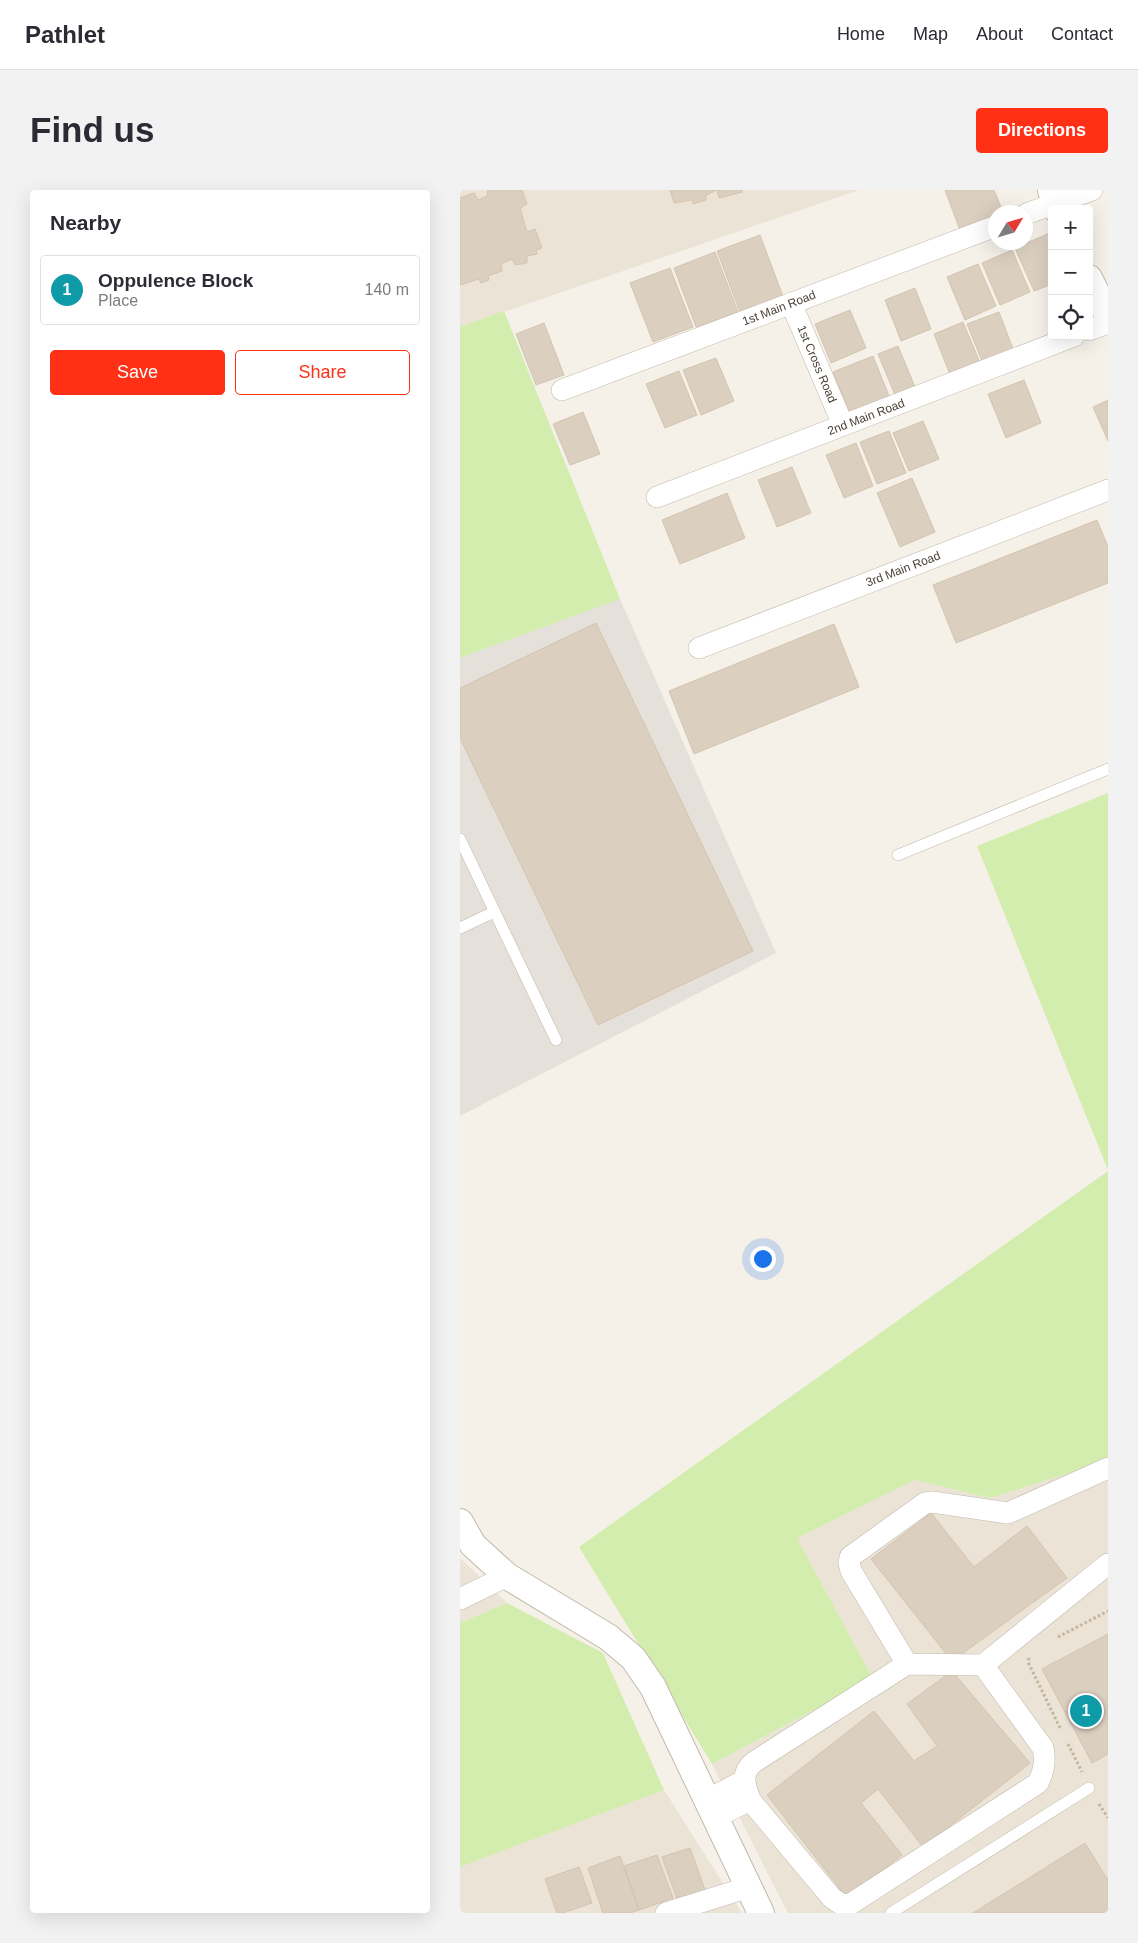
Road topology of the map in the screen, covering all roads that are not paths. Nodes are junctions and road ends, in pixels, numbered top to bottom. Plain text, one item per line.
1 (1092, 190) edge
2 (1053, 201) edge
3 (1033, 211) edge
4 (988, 229) edge
5 (1093, 286) edge
6 (792, 303) junction
7 (1108, 316) edge
8 (1108, 323) edge
9 (1093, 329) edge
10 (1064, 340) edge
11 (562, 390) dead end
12 (843, 426) junction
13 (1108, 490) edge
14 (657, 497) dead end
15 (699, 648) dead end
16 (1108, 769) edge
17 (460, 839) edge
18 (898, 855) dead end
19 (494, 912) junction
20 (460, 928) edge
21 (556, 1040) dead end
22 (1108, 1468) edge
23 (460, 1522) edge
24 (466, 1549) edge
25 (1108, 1564) edge
26 (507, 1576) junction
27 (460, 1599) edge
28 (907, 1664) junction
29 (983, 1665) junction
30 (1089, 1788) road end
31 (747, 1791) junction
32 (711, 1809) junction
33 (748, 1887) junction
34 (666, 1913) edge
35 (761, 1913) edge
36 (891, 1913) edge

1 - 2 street
2 - 3 street
4 - 6 street, 1st Main Road
5 - 7 street
6 - 11 street, 1st Main Road
6 - 12 street, 1st Cross Road
8 - 9 street
10 - 12 street, 2nd Main Road
12 - 14 street, 2nd Main Road
13 - 15 street, 3rd Main Road
16 - 18 lane
17 - 19 lane
19 - 20 lane
19 - 21 lane
22 - 28 street
23 - 24 street
24 - 26 street
25 - 29 street
26 - 27 street
26 - 32 street
28 - 29 street
28 - 31 street
29 - 31 street
30 - 36 lane
31 - 32 street
32 - 33 street
33 - 34 street
33 - 35 street

